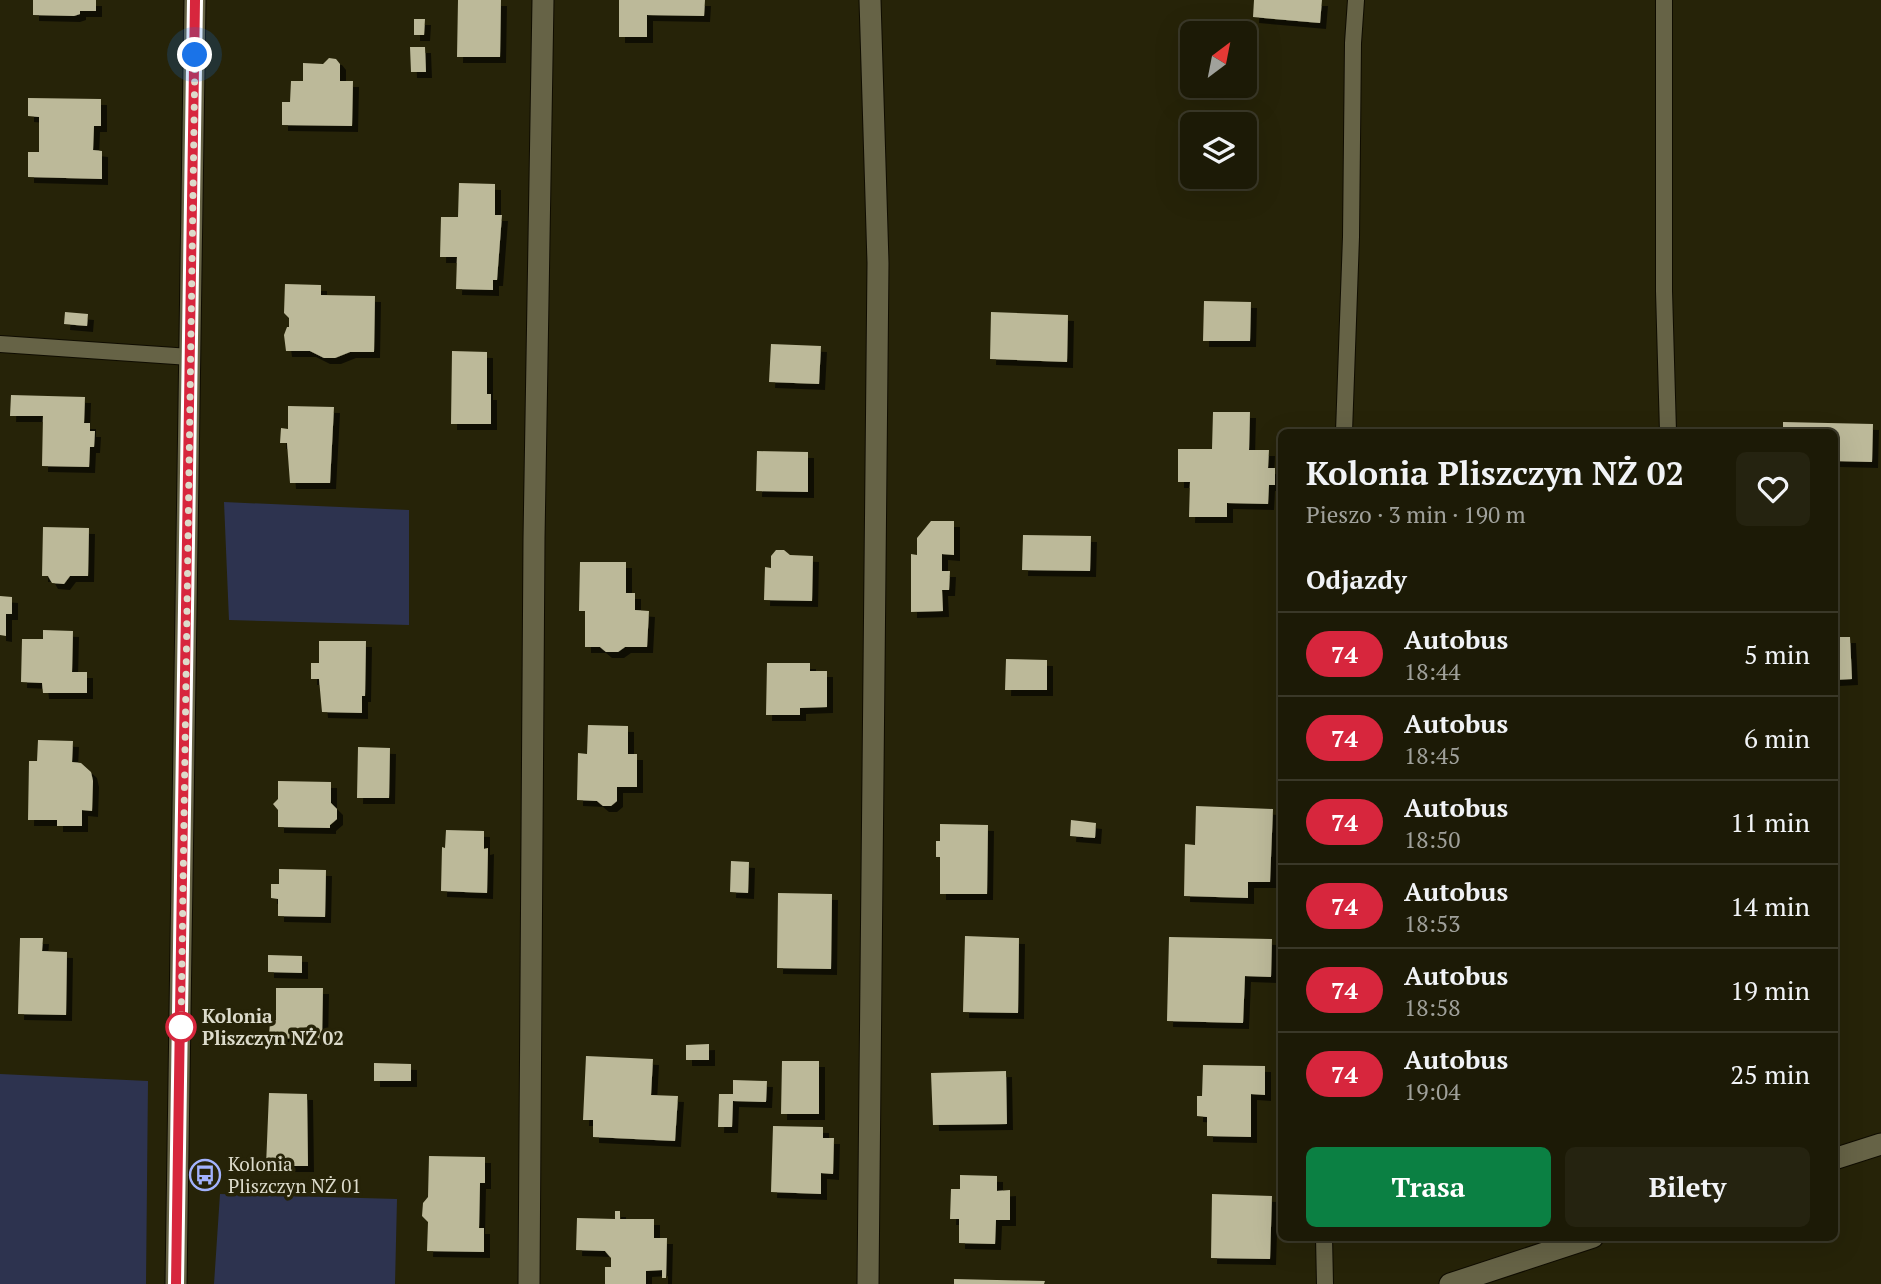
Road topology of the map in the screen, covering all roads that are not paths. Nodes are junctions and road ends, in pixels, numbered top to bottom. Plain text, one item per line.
1 (195, 0) edge
2 (543, 0) edge
3 (870, 0) edge
4 (1356, 0) edge
5 (1664, 0) edge
6 (0, 344) edge
7 (190, 357) junction
8 (1344, 429) edge
9 (1668, 429) edge
10 (1881, 1144) edge
11 (1838, 1158) edge
12 (1324, 1241) edge
13 (1581, 1241) edge
14 (176, 1284) edge
15 (529, 1284) edge
16 (868, 1284) edge
17 (1325, 1284) edge
18 (1450, 1284) edge

1 - 7 street
2 - 15 street
3 - 16 street
4 - 8 lane
5 - 9 lane
6 - 7 lane
7 - 14 street
10 - 11 street
12 - 17 lane
13 - 18 street

